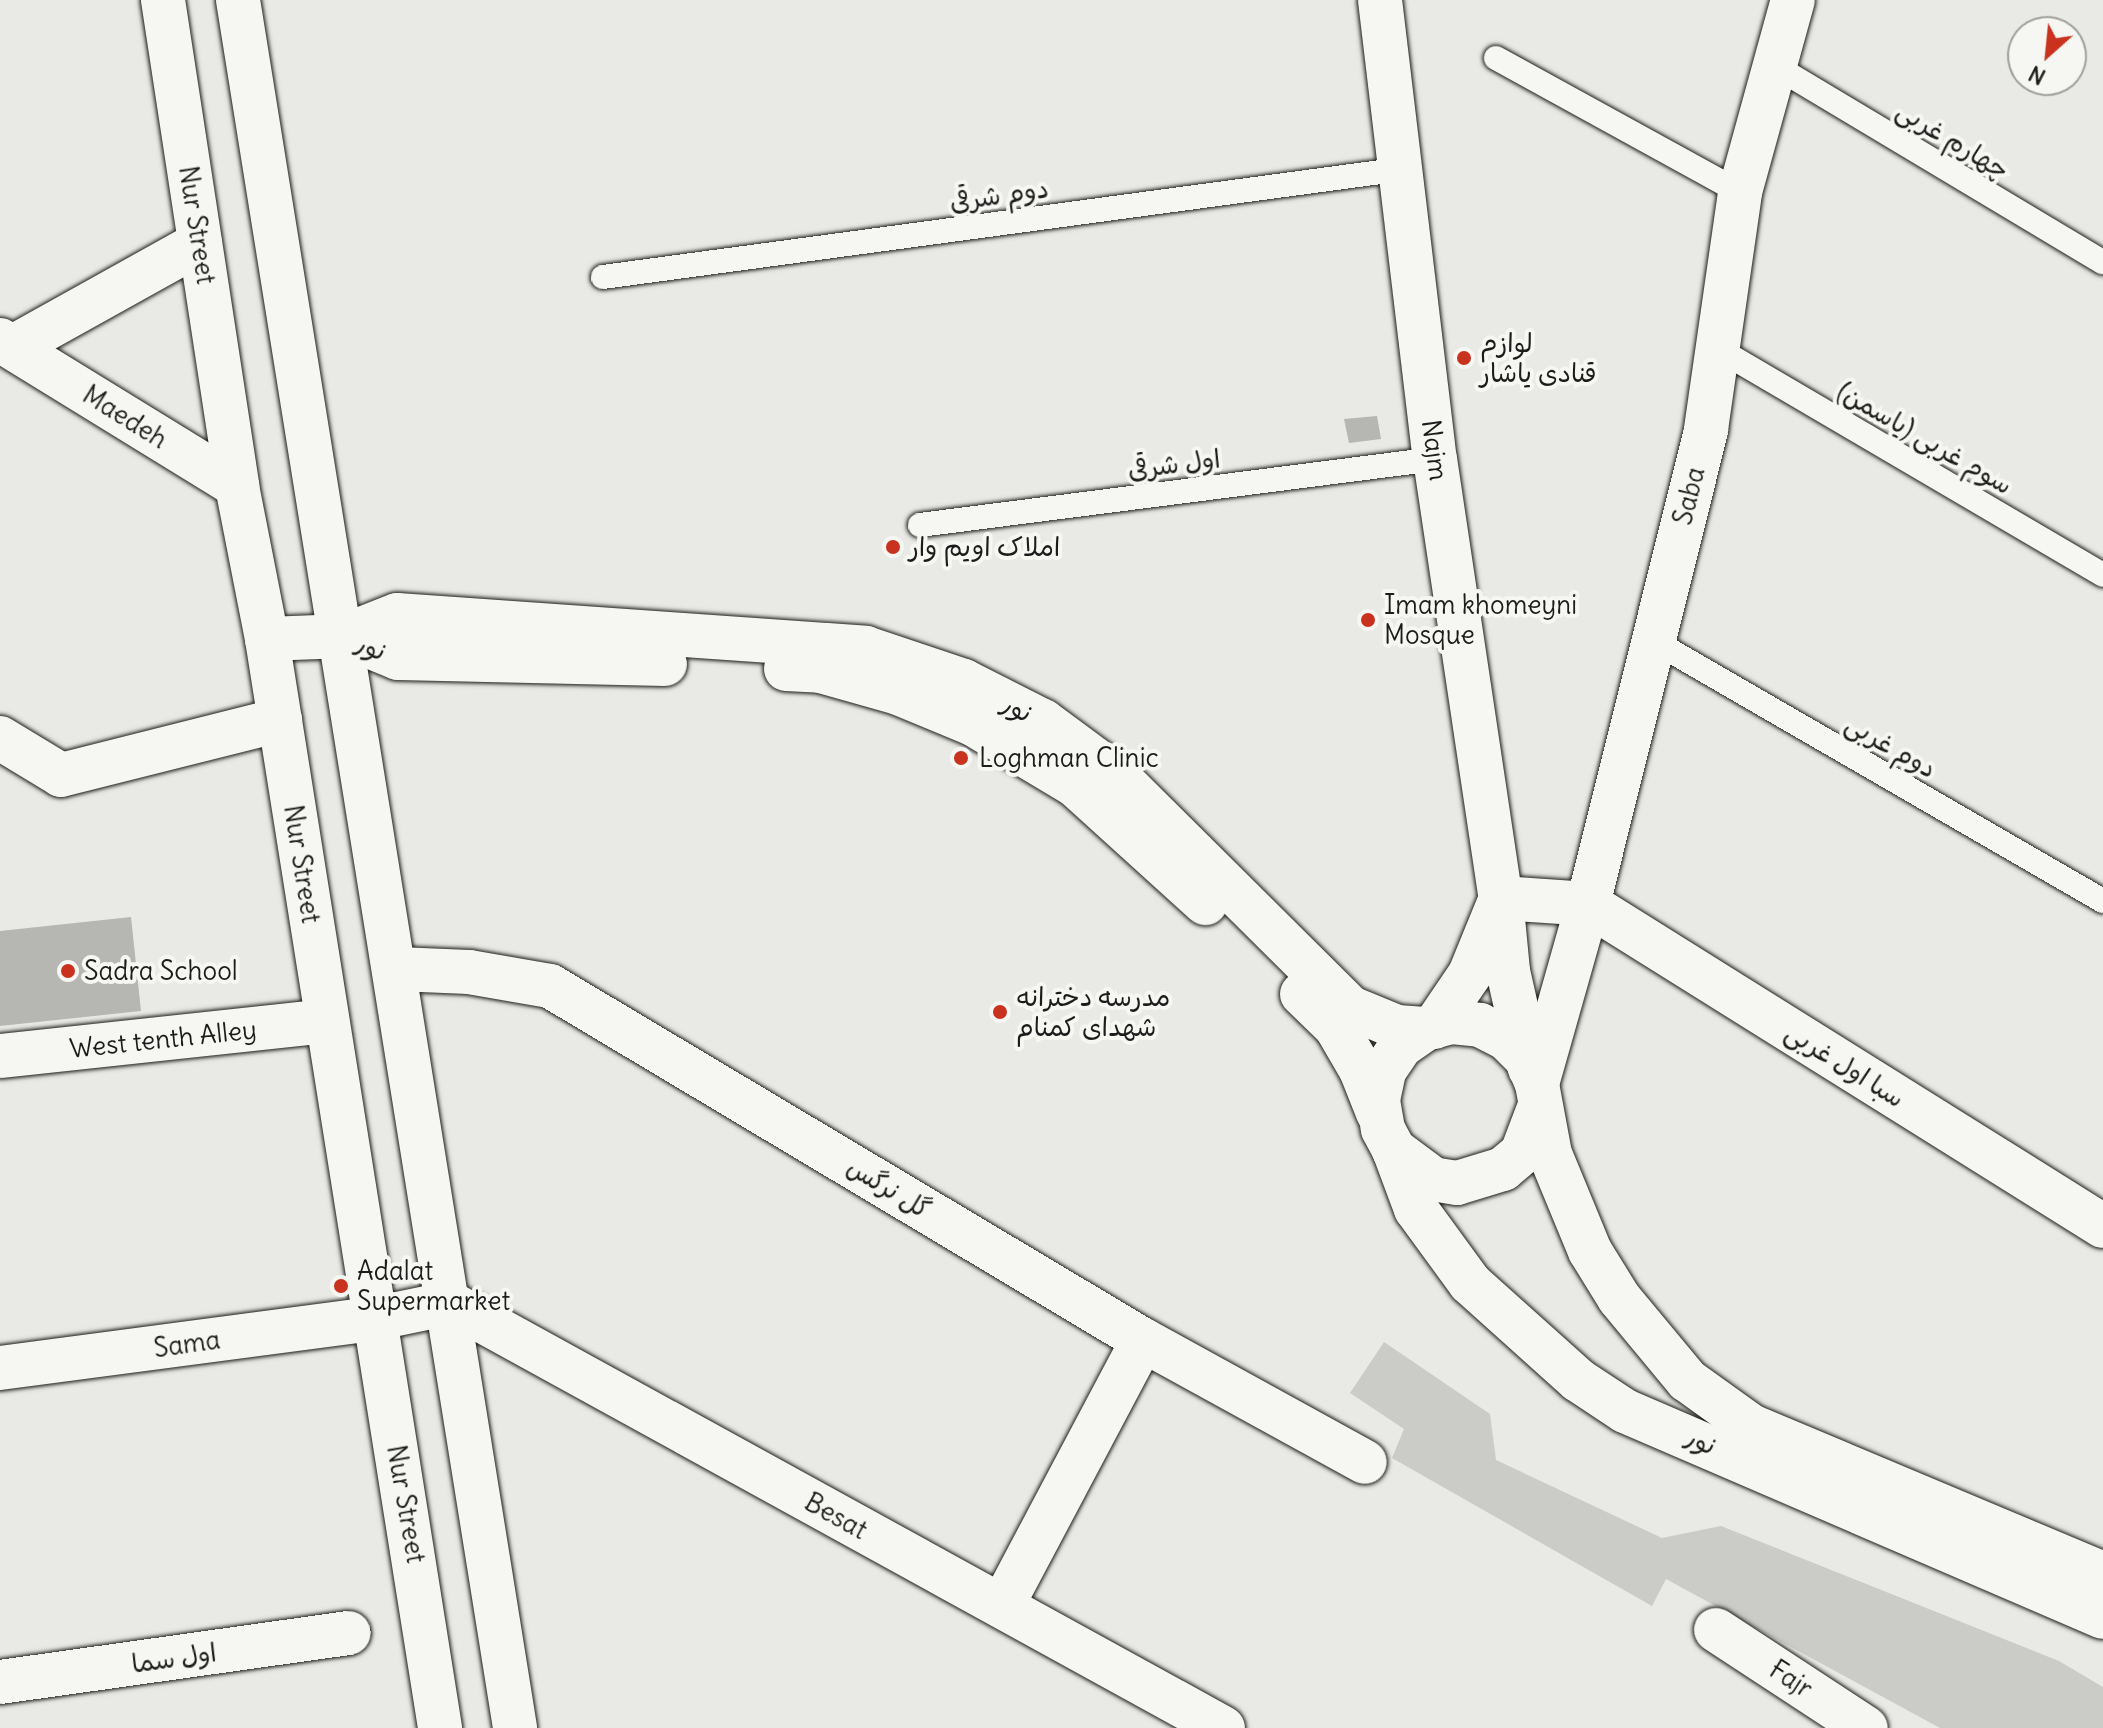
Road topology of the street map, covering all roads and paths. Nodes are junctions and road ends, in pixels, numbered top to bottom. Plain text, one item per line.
1 (163, 0) edge
2 (238, 0) edge
3 (1380, 0) edge
4 (1793, 0) edge
5 (1496, 58) dead end
6 (1775, 66) junction
7 (1403, 169) junction
8 (1740, 192) junction
9 (200, 243) junction
10 (2103, 262) edge
11 (603, 277) dead end
12 (7, 344) edge
13 (1718, 349) junction
14 (1435, 459) junction
15 (237, 486) junction
16 (920, 525) dead end
17 (2103, 575) edge
18 (344, 636) junction
19 (267, 639) junction
20 (1652, 640) junction
21 (280, 720) junction
22 (0, 738) edge
23 (1501, 898) junction
24 (2103, 901) edge
25 (1588, 904) junction
26 (397, 969) junction
27 (327, 1021) junction
28 (1429, 1028) junction
29 (0, 1056) edge
30 (1535, 1087) junction
31 (1388, 1140) junction
32 (2103, 1226) edge
33 (450, 1303) junction
34 (373, 1319) junction
35 (1143, 1340) junction
36 (0, 1368) edge
37 (1365, 1462) dead end
38 (2103, 1574) edge
39 (1002, 1606) junction
40 (2103, 1617) edge
41 (1716, 1630) dead end
42 (349, 1633) dead end
43 (0, 1682) edge
44 (440, 1728) edge
45 (515, 1728) edge
46 (1223, 1728) edge
47 (1866, 1728) edge

1 - 9 main road, Nur Street
2 - 18 main road
3 - 7 main road, Najm
4 - 6 main road, Saba
5 - 8 lane
6 - 8 main road, Saba
6 - 10 lane, چهارم غربی
7 - 11 lane, دوم شرقی
7 - 14 main road, Najm
8 - 13 main road, Saba
9 - 12 main road, Maedeh
9 - 15 main road, Nur Street
12 - 15 main road, Maedeh
13 - 17 lane, سوم غربی (یاسمن)
13 - 20 main road, Saba
14 - 16 lane, اول شرقی
14 - 23 main road, Najm
15 - 19 main road, Nur Street
18 - 19 main road
18 - 26 main road
18 - 28 main road, نور
18 - 31 main road, نور
19 - 21 main road, Nur Street
20 - 24 lane, دوم غربی
20 - 25 main road, Saba
21 - 22 main road
21 - 27 main road, Nur Street
23 - 25 main road
23 - 28 main road
23 - 30 main road, Najm
25 - 30 main road, Saba
25 - 32 main road, سبا اول غربی
26 - 33 main road
26 - 35 main road, گل نرگس
27 - 29 main road, West tenth Alley
27 - 34 main road, Nur Street
28 - 30 main road
28 - 31 main road
30 - 31 main road
30 - 38 main road, نور
31 - 40 main road, نور
33 - 34 main road, Sama
33 - 39 main road, Besat
33 - 45 main road
34 - 36 main road, Sama
34 - 44 main road, Nur Street
35 - 37 main road, گل نرگس
35 - 39 main road
39 - 46 main road, Besat
41 - 47 main road, Fajr
42 - 43 main road, اول سما

